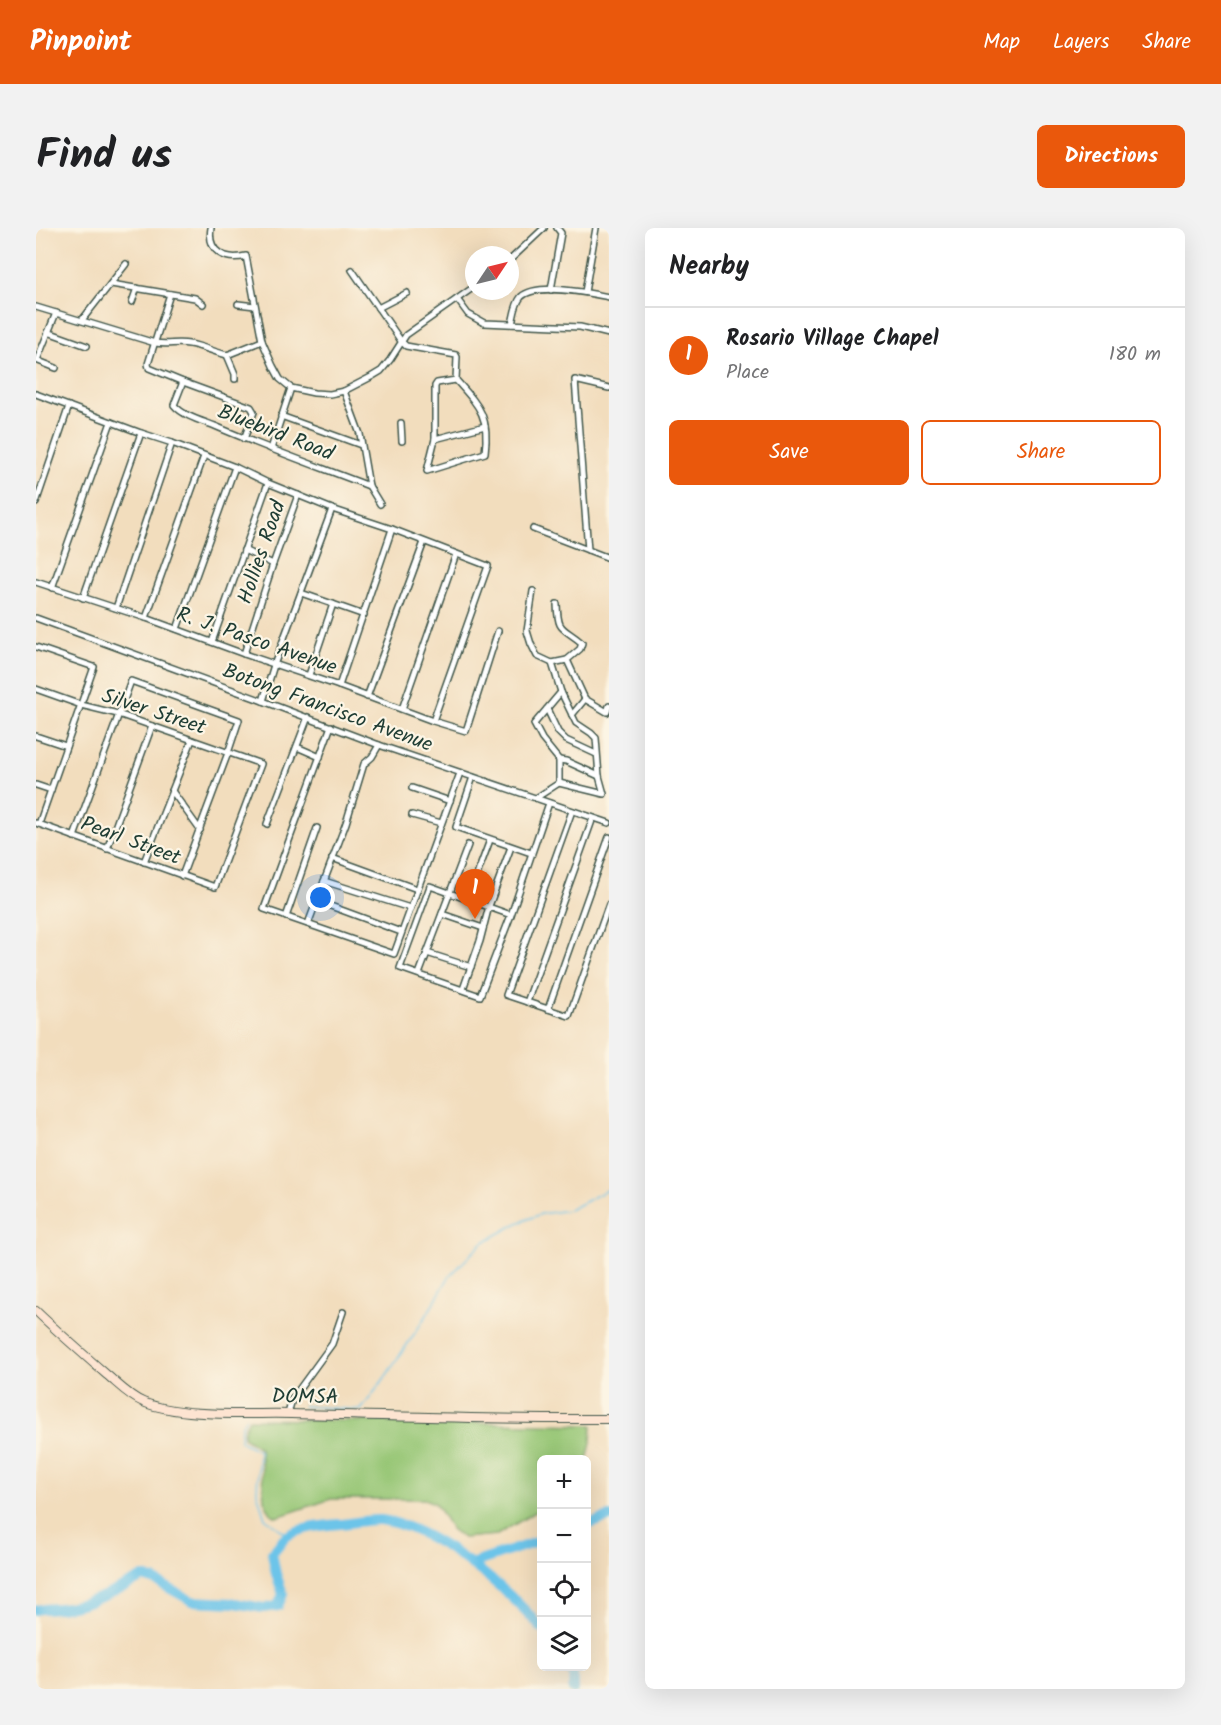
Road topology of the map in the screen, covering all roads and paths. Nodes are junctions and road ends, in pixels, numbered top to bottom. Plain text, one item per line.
1 (211, 228) edge
2 (544, 228) edge
3 (557, 228) edge
4 (596, 228) edge
5 (519, 252) edge
6 (126, 264) dead end
7 (352, 270) dead end
8 (111, 284) junction
9 (136, 288) junction
10 (551, 290) junction
11 (585, 292) junction
12 (407, 293) dead end
13 (465, 293) edge
14 (170, 294) junction
15 (609, 297) edge
16 (457, 299) junction
17 (132, 302) dead end
18 (203, 304) dead end
19 (238, 304) dead end
20 (255, 306) junction
21 (36, 307) edge
22 (378, 308) junction
23 (56, 313) junction
24 (82, 320) junction
25 (512, 324) junction
26 (48, 332) junction
27 (609, 334) edge
28 (262, 341) junction
29 (401, 341) junction
30 (155, 343) junction
31 (87, 346) dead end
32 (226, 356) junction
33 (36, 360) edge
34 (56, 369) dead end
35 (235, 379) dead end
36 (456, 380) junction
37 (183, 382) junction
38 (291, 388) junction
39 (609, 388) edge
40 (344, 391) junction
41 (36, 394) edge
42 (69, 406) junction
43 (281, 416) junction
44 (111, 422) junction
45 (401, 423) dead end
46 (485, 426) junction
47 (141, 433) junction
48 (244, 439) junction
49 (435, 439) junction
50 (402, 441) dead end
51 (172, 443) junction
52 (361, 445) junction
53 (271, 449) junction
54 (204, 456) junction
55 (235, 467) junction
56 (268, 483) junction
57 (369, 486) junction
58 (298, 495) junction
59 (36, 503) edge
60 (380, 504) dead end
61 (332, 510) junction
62 (532, 529) dead end
63 (392, 530) junction
64 (424, 542) junction
65 (244, 550) junction
66 (588, 550) junction
67 (456, 554) junction
68 (609, 558) edge
69 (273, 564) junction
70 (36, 582) edge
71 (52, 588) junction
72 (533, 591) dead end
73 (301, 593) junction
74 (83, 598) junction
75 (333, 604) junction
76 (557, 604) dead end
77 (116, 608) junction
78 (364, 615) junction
79 (36, 618) edge
80 (146, 618) junction
81 (177, 629) junction
82 (498, 631) dead end
83 (212, 642) junction
84 (36, 646) edge
85 (244, 654) junction
86 (567, 660) junction
87 (552, 663) junction
88 (274, 665) junction
89 (309, 675) junction
90 (339, 686) junction
91 (36, 689) edge
92 (561, 692) junction
93 (367, 698) junction
94 (585, 699) junction
95 (263, 700) junction
96 (81, 705) junction
97 (402, 709) junction
98 (547, 709) junction
99 (608, 710) edge
100 (118, 714) junction
101 (572, 715) junction
102 (308, 717) junction
103 (433, 721) junction
104 (152, 726) junction
105 (331, 726) junction
106 (36, 736) edge
107 (192, 740) junction
108 (379, 745) junction
109 (66, 746) junction
110 (297, 747) junction
111 (228, 753) junction
112 (596, 754) junction
113 (320, 757) junction
114 (559, 760) junction
115 (460, 773) junction
116 (599, 776) junction
117 (473, 777) junction
118 (559, 783) junction
119 (36, 784) edge
120 (412, 788) dead end
121 (51, 790) junction
122 (172, 791) junction
123 (536, 798) junction
124 (450, 801) junction
125 (549, 803) junction
126 (572, 811) junction
127 (412, 815) dead end
128 (593, 818) junction
129 (38, 823) edge
130 (441, 823) junction
131 (609, 823) edge
132 (267, 824) dead end
133 (317, 828) dead end
134 (200, 830) junction
135 (74, 837) junction
136 (609, 837) edge
137 (490, 840) junction
138 (468, 845) dead end
139 (511, 847) junction
140 (107, 849) junction
141 (531, 854) junction
142 (332, 858) junction
143 (144, 862) junction
144 (183, 876) junction
145 (324, 881) junction
146 (215, 887) joint
147 (417, 889) junction
148 (450, 892) junction
149 (468, 899) junction
150 (317, 902) junction
151 (609, 904) edge
152 (489, 906) junction
153 (410, 908) junction
154 (442, 914) junction
155 (511, 915) junction
156 (286, 916) junction
157 (308, 924) junction
158 (483, 928) junction
159 (401, 932) junction
160 (427, 953) junction
161 (471, 968) junction
162 (419, 974) junction
163 (463, 989) junction
164 (527, 1002) junction
165 (548, 1009) junction
166 (36, 1311) edge
167 (343, 1312) dead end
168 (288, 1414) junction
169 (609, 1419) edge

1 - 20 street
2 - 5 street
3 - 10 street
4 - 11 street
6 - 8 street
7 - 22 street
8 - 9 street
8 - 24 street
9 - 14 street
9 - 17 street
10 - 11 street
10 - 25 street
11 - 15 street
12 - 22 street
13 - 16 street
14 - 18 street
14 - 30 street
16 - 25 street
16 - 29 street
19 - 20 street
20 - 28 street
21 - 23 street
22 - 29 street
23 - 24 street
23 - 26 street
24 - 30 street
25 - 27 street
26 - 31 street
26 - 33 street
28 - 32 street
28 - 38 street
29 - 36 street
29 - 40 street
30 - 32 street
30 - 37 street
32 - 35 street
33 - 34 street
36 - 46 street
36 - 49 street
37 - 48 street, Bluebird Road
37 - 48 street
38 - 40 street
38 - 43 street
39 - 66 street
40 - 52 street
41 - 42 street
42 - 44 street
42 - 59 street
43 - 52 street
43 - 53 street
44 - 47 street
44 - 71 street
45 - 50 street
46 - 49 street
46 - 49 street
47 - 51 street
47 - 74 street
48 - 53 street, Bluebird Road
51 - 54 street
51 - 77 street
52 - 57 street
53 - 57 street, Bluebird Road
54 - 55 street
54 - 80 street
55 - 56 street
55 - 81 street
56 - 58 street
56 - 65 street
57 - 60 street
58 - 61 street
58 - 69 street, Hollies Road
61 - 63 street
61 - 73 street
62 - 66 street
63 - 64 street
63 - 78 street
64 - 67 street
64 - 93 street
65 - 69 street
65 - 83 street
66 - 68 street
67 - 97 street
67 - 103 street
69 - 85 street, Hollies Road
70 - 71 street, R. J. Pasco Avenue
71 - 74 street, R. J. Pasco Avenue
72 - 87 street
73 - 75 street
73 - 88 street
74 - 77 street, R. J. Pasco Avenue
75 - 78 street
75 - 89 street
76 - 86 street
77 - 80 street, R. J. Pasco Avenue
78 - 90 street
79 - 95 street, Botong Francisco Avenue
80 - 81 street, R. J. Pasco Avenue
81 - 83 street, R. J. Pasco Avenue
82 - 103 street, R. J. Pasco Avenue
83 - 85 street, R. J. Pasco Avenue
84 - 96 street
85 - 88 street, R. J. Pasco Avenue
86 - 87 street
86 - 94 street
87 - 92 street
88 - 89 street, R. J. Pasco Avenue
88 - 95 street
89 - 90 street, R. J. Pasco Avenue
90 - 93 street, R. J. Pasco Avenue
91 - 96 street, Silver Street
92 - 98 street
92 - 101 street
93 - 97 street, R. J. Pasco Avenue
94 - 99 street
94 - 101 street
95 - 102 street, Botong Francisco Avenue
96 - 100 street, Silver Street
96 - 109 street
97 - 103 street, R. J. Pasco Avenue
98 - 112 street
98 - 114 street
100 - 104 street, Silver Street
100 - 111 street
100 - 135 street
101 - 112 street
102 - 105 street, Botong Francisco Avenue
102 - 110 street
104 - 107 street, Silver Street
104 - 140 street
105 - 108 street, Botong Francisco Avenue
105 - 113 street
106 - 109 street
107 - 111 street, Silver Street
107 - 122 street
108 - 115 street, Botong Francisco Avenue
108 - 142 street
109 - 121 street
110 - 113 street
110 - 132 street
111 - 134 street
111 - 146 street, Silver Street
112 - 116 street
113 - 156 street
114 - 116 street
114 - 118 street
115 - 117 street, Botong Francisco Avenue
115 - 124 street
116 - 118 street
117 - 123 street, Botong Francisco Avenue
117 - 137 street
118 - 123 street
119 - 121 street
120 - 124 street
121 - 129 street
122 - 134 street
122 - 143 street
123 - 125 street, Botong Francisco Avenue
124 - 130 street
125 - 126 street, Botong Francisco Avenue
125 - 141 street
126 - 128 street, Botong Francisco Avenue
126 - 164 street
127 - 130 street
128 - 131 street, Botong Francisco Avenue
128 - 164 street
129 - 135 street, Pearl Street
130 - 147 street
133 - 156 street
134 - 144 street
135 - 140 street, Pearl Street
136 - 165 street
137 - 139 street
137 - 149 street
138 - 148 street
139 - 141 street
139 - 152 street
140 - 143 street, Pearl Street
141 - 155 street
142 - 145 street
142 - 147 street
143 - 144 street, Pearl Street
144 - 146 street, Pearl Street
145 - 150 street
145 - 153 street
147 - 153 street
148 - 149 street
148 - 154 street
148 - 162 street
149 - 152 street
150 - 157 street
150 - 159 street
151 - 165 street
152 - 155 street
152 - 158 street
153 - 159 street
154 - 158 street
154 - 160 street
155 - 163 street
156 - 157 street
157 - 159 street
158 - 161 street
160 - 161 street
160 - 162 street
161 - 163 street
162 - 163 street
164 - 165 street
166 - 168 main road, DOMSA
167 - 168 street
168 - 169 main road, DOMSA

